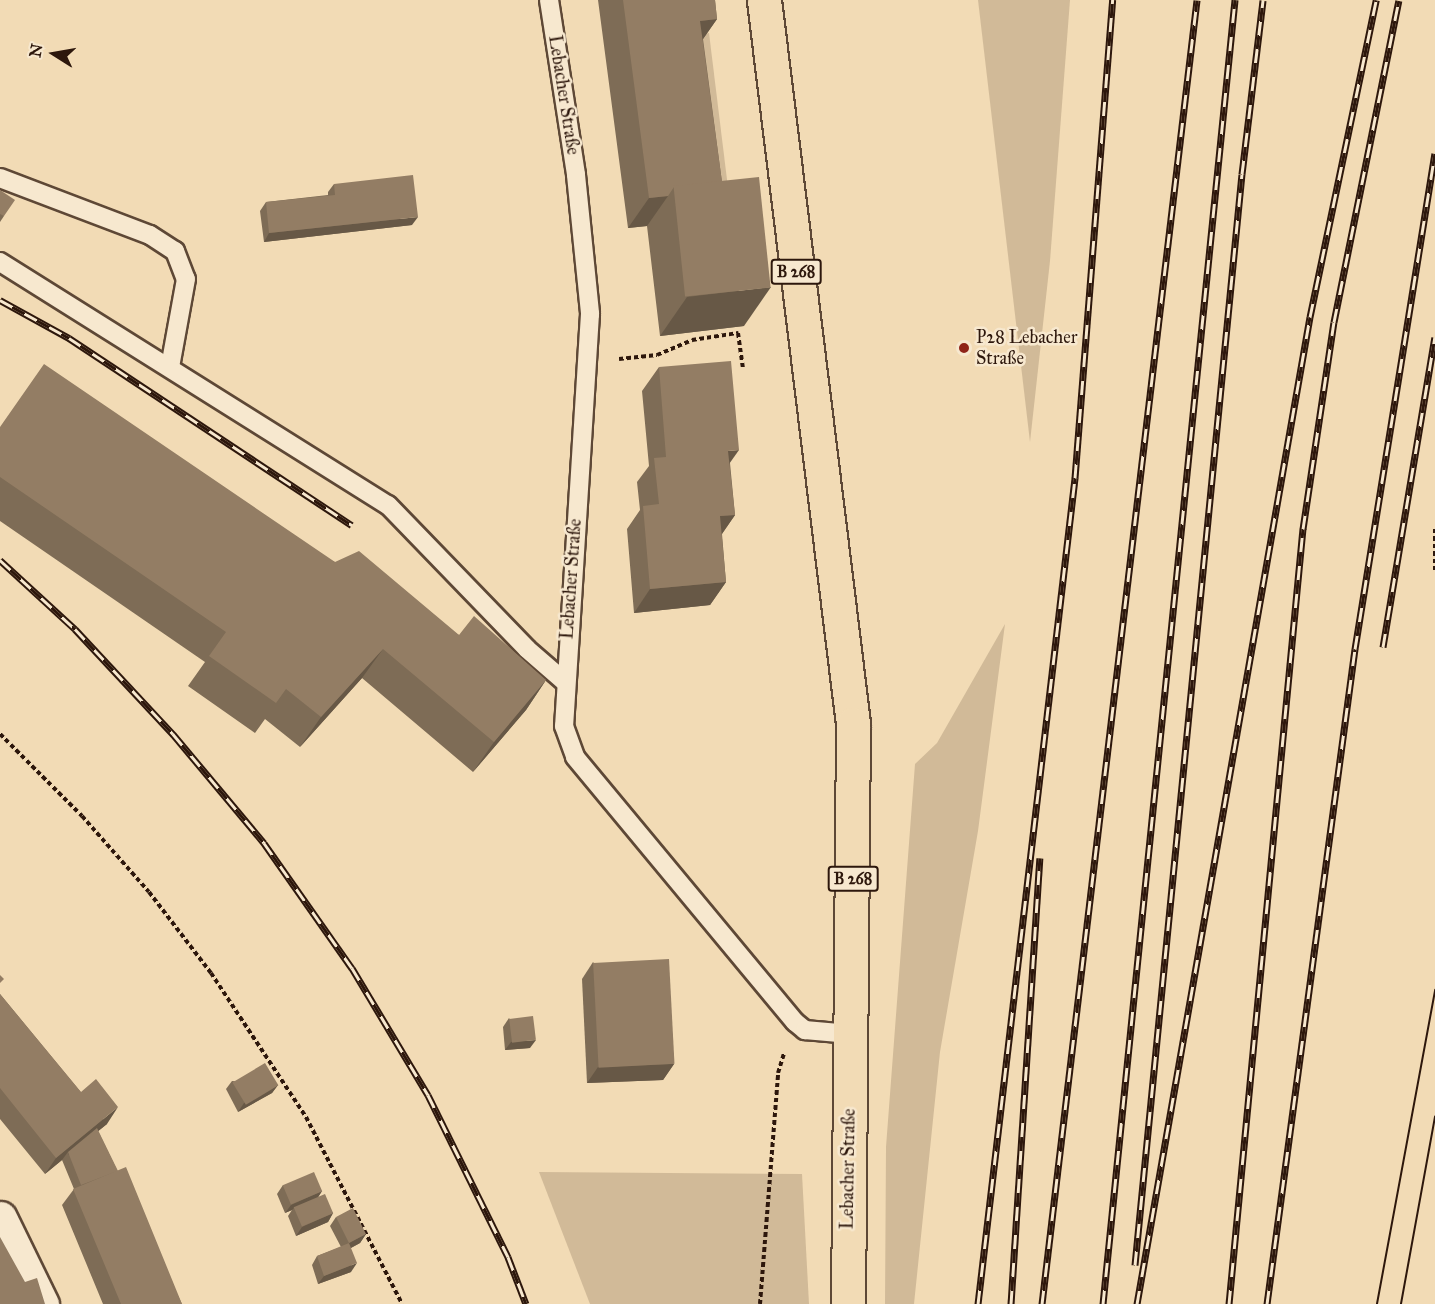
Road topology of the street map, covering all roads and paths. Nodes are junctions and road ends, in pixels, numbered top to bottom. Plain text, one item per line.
1 (549, 0) edge
2 (764, 0) edge
3 (0, 178) edge
4 (0, 262) edge
5 (612, 359) dead end
6 (170, 367) junction
7 (742, 368) dead end
8 (1435, 529) edge
9 (1435, 570) edge
10 (564, 681) junction
11 (0, 734) edge
12 (850, 1034) junction
13 (785, 1050) dead end
14 (0, 1218) edge
15 (42, 1304) edge
16 (402, 1304) edge
17 (760, 1304) edge
18 (848, 1304) edge

1 - 10 lane, Lebacher Straße
2 - 12 main road, Lebacher Straße / B 268
3 - 6 lane
4 - 6 lane
5 - 7 path
6 - 10 lane
8 - 9 path
10 - 12 lane, Lebacher Straße
11 - 16 path
12 - 18 main road, Lebacher Straße / B 268
13 - 17 path
14 - 15 street

